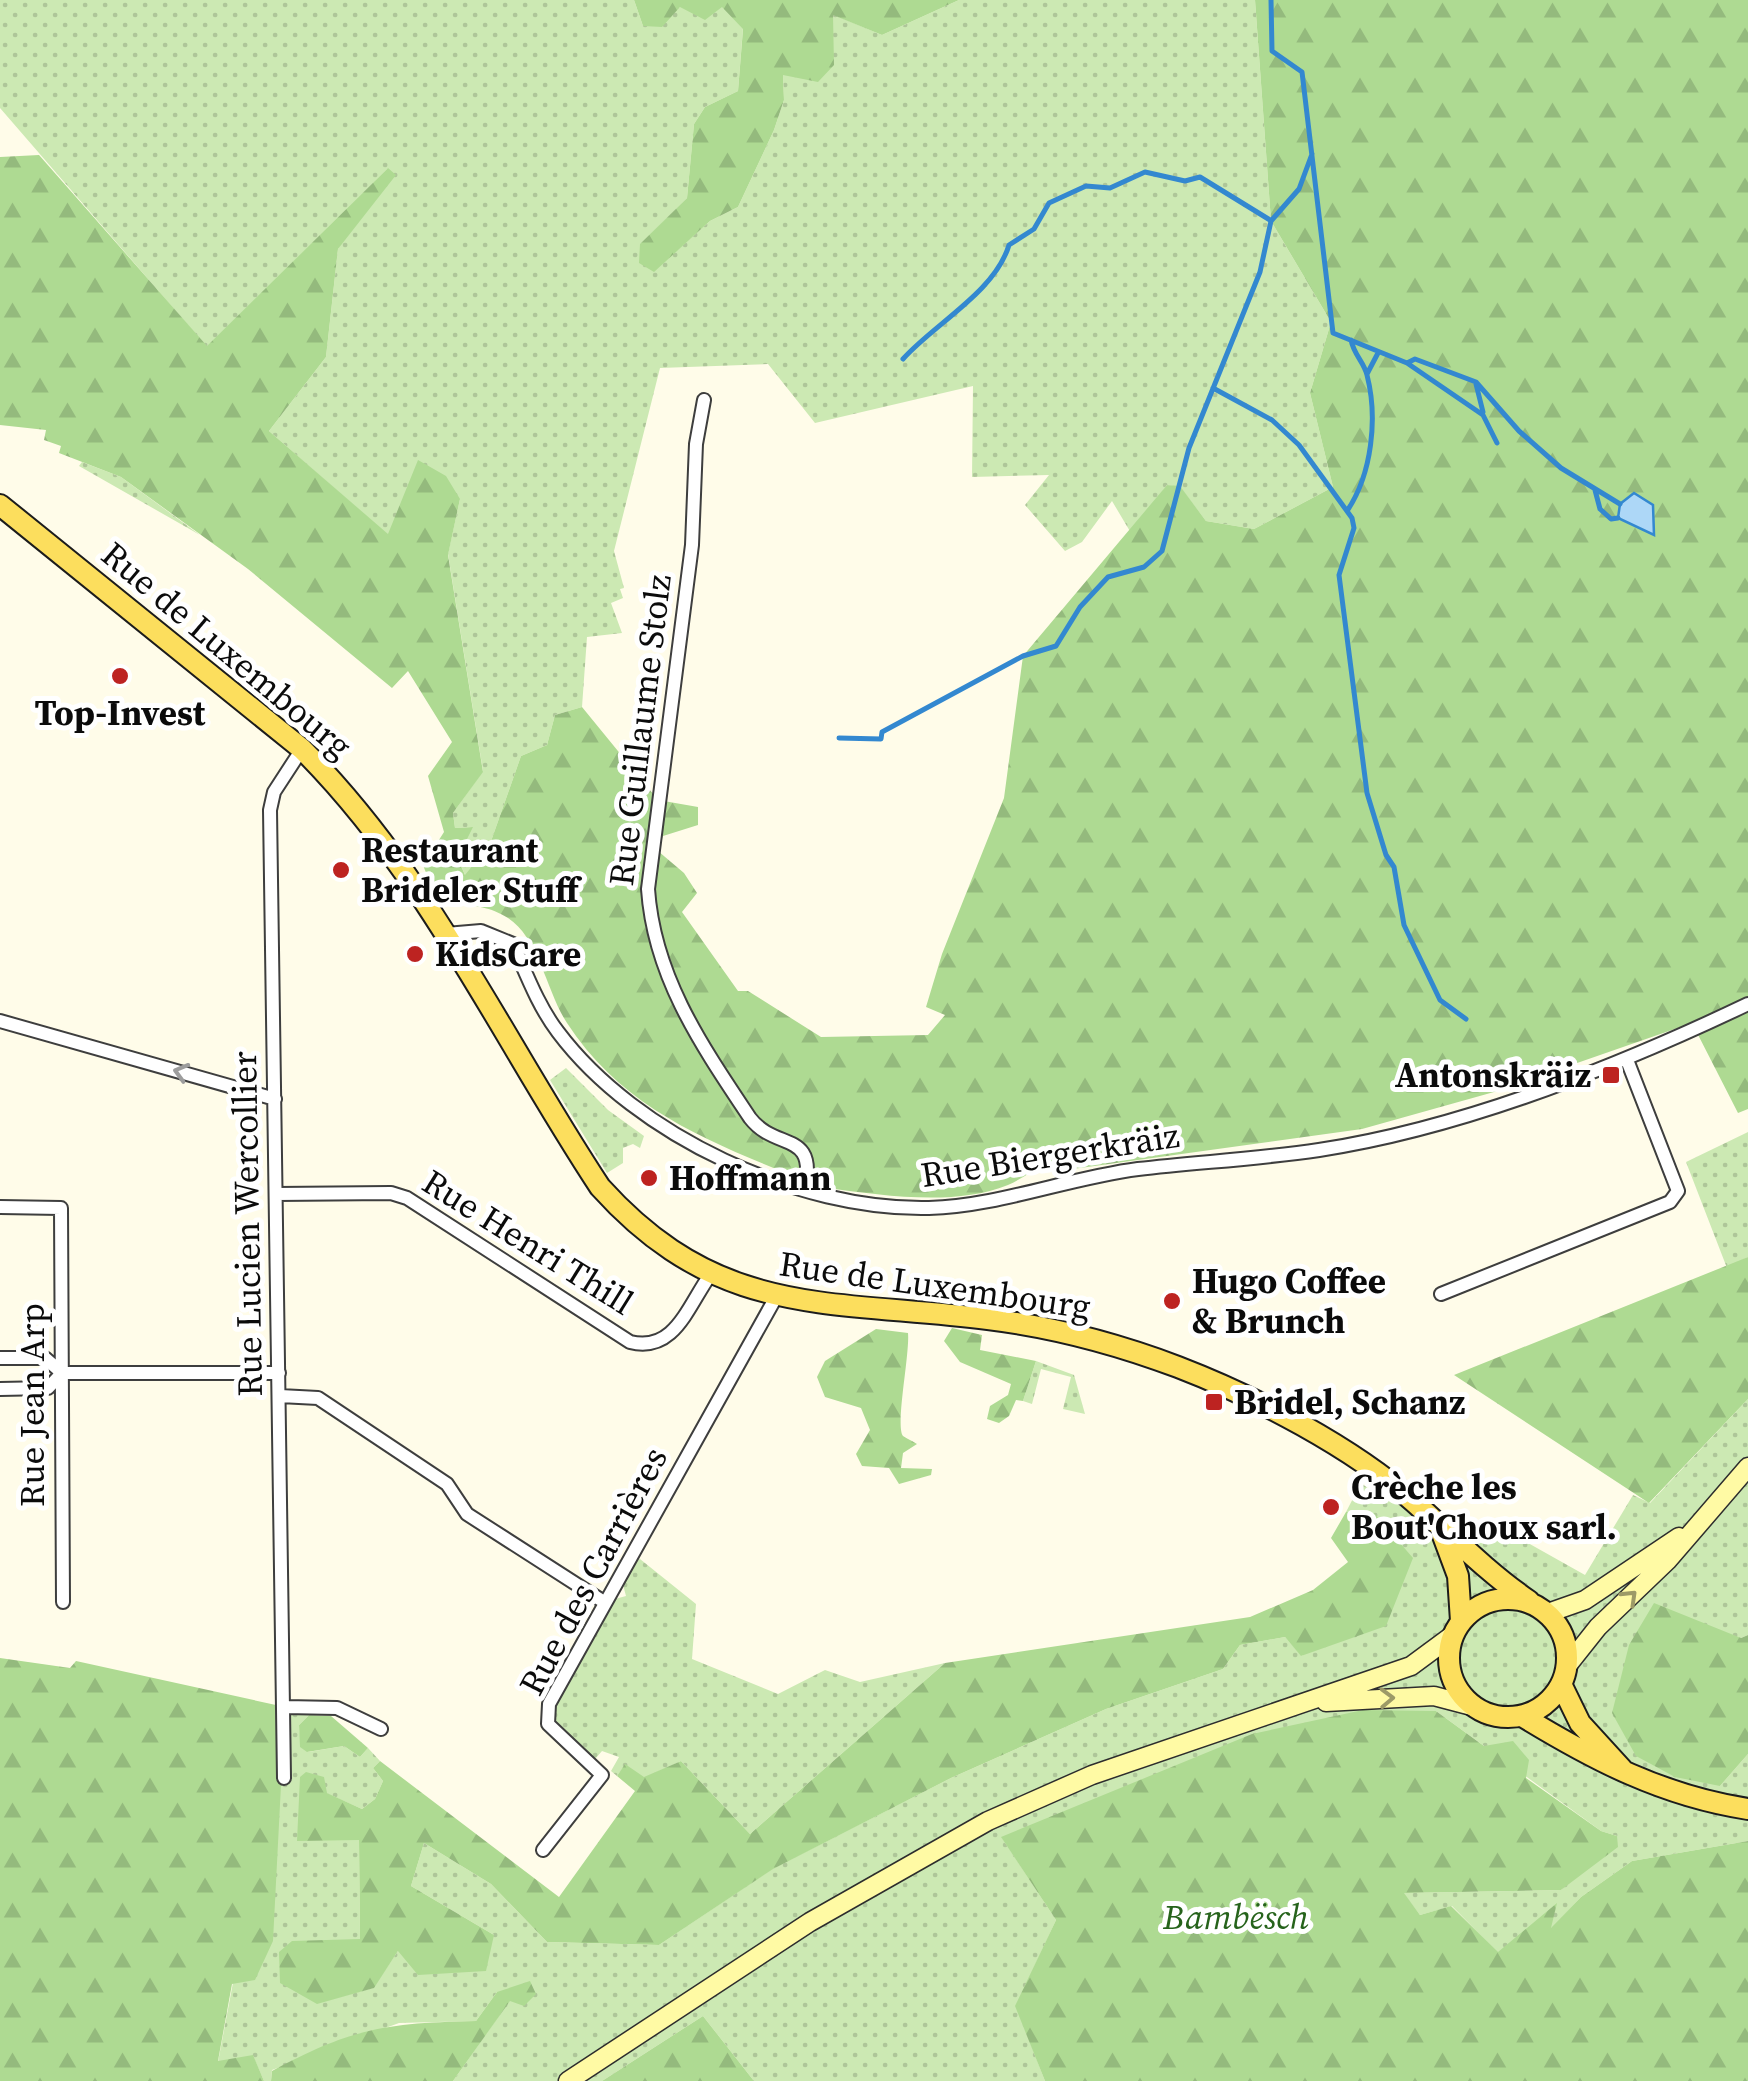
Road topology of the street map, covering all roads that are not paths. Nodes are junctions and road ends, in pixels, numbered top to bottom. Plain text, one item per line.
1 (704, 400) dead end
2 (2, 512) edge
3 (302, 749) junction
4 (446, 934) junction
5 (1748, 1004) edge
6 (0, 1020) edge
7 (1628, 1060) junction
8 (275, 1099) junction
9 (804, 1189) junction
10 (276, 1194) junction
11 (0, 1207) edge
12 (710, 1275) junction
13 (1441, 1294) dead end
14 (776, 1298) junction
15 (0, 1358) edge
16 (62, 1373) junction
17 (279, 1373) junction
18 (0, 1388) edge
19 (280, 1396) junction
20 (1748, 1467) edge
21 (1692, 1528) junction
22 (1442, 1531) junction
23 (63, 1602) dead end
24 (604, 1602) junction
25 (1528, 1602) junction
26 (1548, 1613) junction
27 (1457, 1628) junction
28 (1564, 1675) junction
29 (1301, 1704) junction
30 (286, 1706) junction
31 (1472, 1706) junction
32 (1522, 1716) junction
33 (382, 1729) dead end
34 (1627, 1774) junction
35 (284, 1778) dead end
36 (1748, 1809) edge
37 (543, 1850) dead end
38 (568, 2081) edge

1 - 9 street, Rue Guillaume Stolz
2 - 3 main road, Rue de Luxembourg
3 - 4 main road, Rue de Luxembourg
3 - 8 street, Rue Lucien Wercollier
4 - 9 street, Rue Biergerkräiz
4 - 12 main road, Rue de Luxembourg
5 - 7 street, Rue Biergerkräiz
8 -> 6 street
7 - 9 street, Rue Biergerkräiz
7 - 13 street
8 - 10 street, Rue Lucien Wercollier
10 - 12 street, Rue Henri Thill
10 - 17 street, Rue Lucien Wercollier
11 - 16 street, Rue Jean Arp
12 - 14 main road, Rue de Luxembourg
14 - 22 main road, Rue de Luxembourg
14 - 24 street, Rue des Carrières
15 - 16 street
16 - 17 street
16 - 18 street
16 - 23 street, Rue Jean Arp
17 - 19 street, Rue Lucien Wercollier
19 - 24 street
19 - 30 street, Rue Lucien Wercollier
20 - 21 main road
21 - 26 main road
28 -> 21 main road
22 - 25 main road, Rue de Luxembourg
22 - 27 main road, Rue de Luxembourg
24 - 37 street, Rue des Carrières
25 - 26 main road
25 - 27 main road
26 - 28 main road
27 - 29 main road
27 - 31 main road
28 - 32 main road
28 - 34 main road
29 -> 31 main road
29 - 38 main road
30 - 33 street
30 - 35 street, Rue Lucien Wercollier
31 - 32 main road
32 - 34 main road
34 - 36 main road

